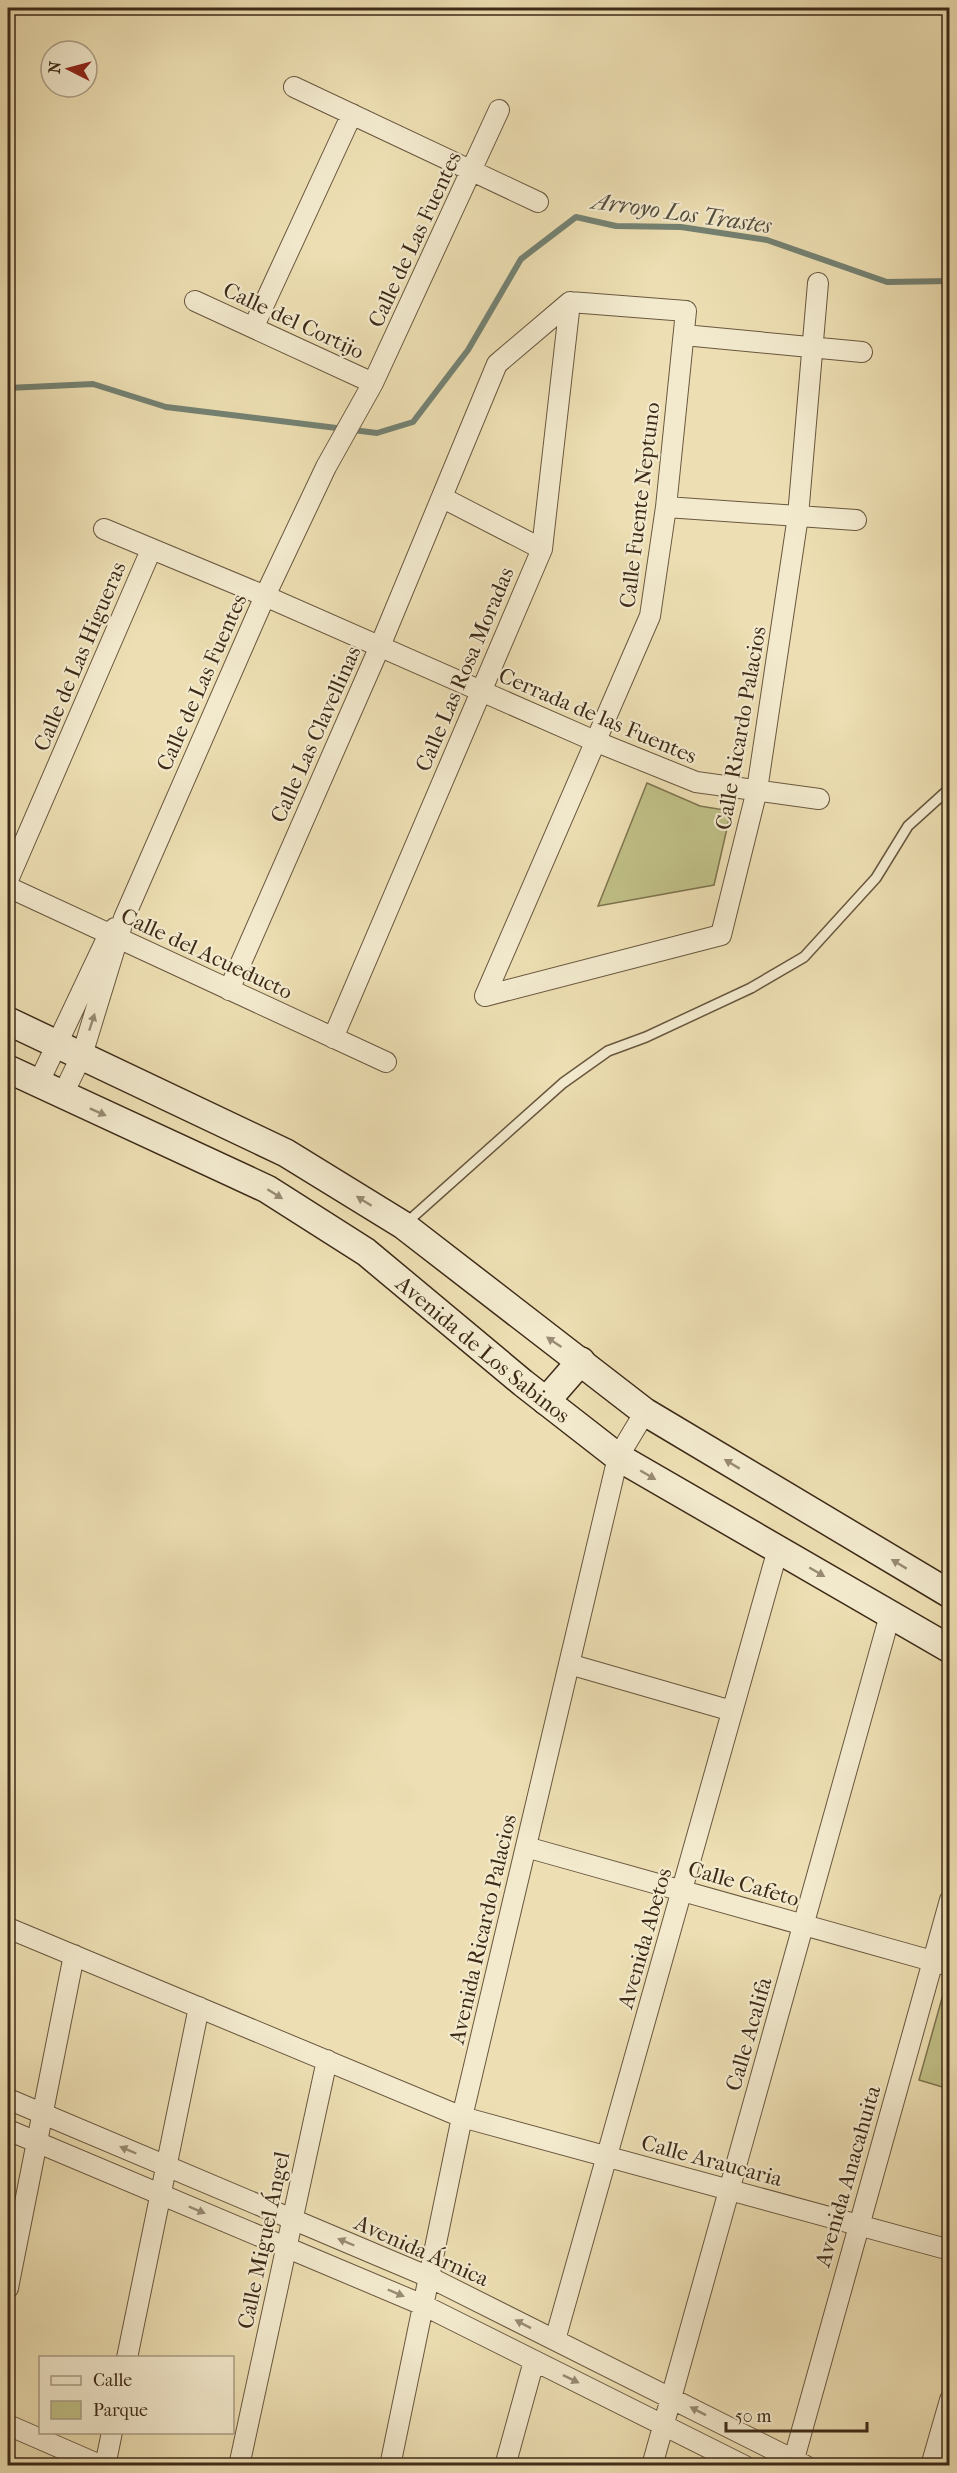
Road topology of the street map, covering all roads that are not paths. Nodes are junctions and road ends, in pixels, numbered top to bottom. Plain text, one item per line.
1 (294, 87) dead end
2 (499, 110) dead end
3 (352, 114) junction
4 (473, 171) junction
5 (538, 202) dead end
6 (818, 283) dead end
7 (195, 301) dead end
8 (570, 302) junction
9 (254, 326) junction
10 (684, 335) junction
11 (813, 348) junction
12 (862, 352) dead end
13 (373, 383) junction
14 (442, 498) junction
15 (666, 507) junction
16 (798, 516) junction
17 (856, 520) dead end
18 (104, 529) dead end
19 (542, 549) junction
20 (151, 550) junction
21 (265, 596) junction
22 (380, 646) junction
23 (480, 691) junction
24 (597, 742) junction
25 (950, 788) edge
26 (757, 790) junction
27 (819, 799) dead end
28 (8, 880) edge
29 (8, 887) edge
30 (114, 936) junction
31 (229, 990) junction
32 (485, 996) joint
33 (8, 1021) edge
34 (333, 1038) junction
35 (56, 1044) junction
36 (82, 1055) junction
37 (386, 1062) dead end
38 (8, 1069) edge
39 (38, 1084) junction
40 (62, 1096) junction
41 (403, 1225) junction
42 (581, 1361) junction
43 (546, 1401) junction
44 (645, 1412) junction
45 (618, 1457) junction
46 (778, 1549) junction
47 (950, 1594) edge
48 (890, 1615) junction
49 (950, 1649) edge
50 (569, 1664) junction
51 (732, 1711) junction
52 (525, 1847) junction
53 (682, 1891) junction
54 (950, 1900) edge
55 (803, 1925) junction
56 (8, 1928) edge
57 (74, 1955) junction
58 (941, 1963) edge
59 (199, 2007) junction
60 (327, 2060) junction
61 (8, 2099) edge
62 (43, 2114) junction
63 (462, 2117) junction
64 (8, 2130) edge
65 (37, 2142) junction
66 (607, 2156) junction
67 (166, 2166) junction
68 (729, 2190) junction
69 (161, 2194) junction
70 (292, 2219) junction
71 (858, 2225) junction
72 (286, 2247) junction
73 (950, 2250) edge
74 (429, 2277) junction
75 (8, 2288) edge
76 (423, 2305) junction
77 (555, 2340) junction
78 (127, 2356) edge
79 (534, 2361) junction
80 (671, 2398) junction
81 (950, 2400) edge
82 (664, 2424) junction
83 (8, 2425) edge
84 (112, 2434) edge
85 (797, 2463) edge
86 (104, 2466) edge
87 (239, 2466) edge
88 (390, 2466) edge
89 (505, 2466) edge
90 (652, 2466) edge
91 (745, 2466) edge
92 (931, 2466) edge

1 - 3 street
2 - 4 street, Calle de Las Fuentes
3 - 4 street
3 - 9 street
4 - 5 street
4 - 13 street, Calle de Las Fuentes
6 - 11 street, Calle Ricardo Palacios
7 - 9 street, Calle del Cortijo
8 - 10 street, Calle Fuente Neptuno
8 - 14 street, Calle Las Clavellinas
8 - 19 street, Calle Las Rosa Moradas
9 - 13 street, Calle del Cortijo
10 - 11 street
10 - 15 street, Calle Fuente Neptuno
11 - 12 street
11 - 16 street, Calle Ricardo Palacios
13 - 21 street, Calle de Las Fuentes
14 - 19 street
14 - 22 street, Calle Las Clavellinas
15 - 16 street
15 - 24 street, Calle Fuente Neptuno
16 - 17 street
16 - 26 street, Calle Ricardo Palacios
18 - 20 street, Cerrada de las Fuentes
19 - 23 street, Calle Las Rosa Moradas
20 - 21 street, Cerrada de las Fuentes
20 - 28 street, Calle de Las Higueras
21 - 22 street, Cerrada de las Fuentes
21 - 30 street, Calle de Las Fuentes
22 - 23 street, Cerrada de las Fuentes
22 - 31 street, Calle Las Clavellinas
23 - 24 street, Cerrada de las Fuentes
23 - 34 street, Calle Las Rosa Moradas
24 - 26 street, Cerrada de las Fuentes
24 - 32 street, Calle Fuente Neptuno
25 - 41 lane
26 - 27 street, Cerrada de las Fuentes
26 - 32 street, Calle Ricardo Palacios
29 - 30 street, Calle del Acueducto
30 - 31 street, Calle del Acueducto
30 - 35 street
36 -> 30 street
31 - 34 street, Calle del Acueducto
33 - 35 street, Avenida de Los Sabinos
34 - 37 street, Calle del Acueducto
35 - 36 street, Avenida de Los Sabinos
35 - 39 street
36 - 40 street
41 -> 36 street, Avenida de Los Sabinos
38 - 39 street, Avenida de Los Sabinos
39 - 40 street, Avenida de Los Sabinos
40 -> 43 street, Avenida de Los Sabinos
42 -> 41 street, Avenida de Los Sabinos
42 - 43 street
42 - 44 street, Avenida de Los Sabinos
43 - 45 street, Avenida de Los Sabinos
44 - 45 street, Avenida Ricardo Palacios
47 -> 44 street, Avenida de Los Sabinos
45 -> 46 street, Avenida de Los Sabinos
45 - 50 street, Avenida Ricardo Palacios
46 -> 48 street, Avenida de Los Sabinos
46 - 51 street, Avenida Abetos
48 - 49 street, Avenida de Los Sabinos
48 - 55 street, Calle Acalifa
50 - 51 street
50 - 52 street, Avenida Ricardo Palacios
51 - 53 street, Avenida Abetos
52 - 53 street, Calle Cafeto
52 - 63 street, Avenida Ricardo Palacios
53 - 55 street, Calle Cafeto
53 - 66 street, Avenida Abetos
54 - 58 street, Avenida Anacahuita
55 - 58 street, Calle Cafeto
55 - 68 street, Calle Acalifa
56 - 57 street
57 - 59 street
57 - 62 street
58 - 71 street, Avenida Anacahuita
59 - 60 street
59 - 67 street
60 - 63 street
60 - 70 street, Calle Miguel Ángel
61 - 62 street, Avenida Árnica
62 - 65 street
67 -> 62 street, Avenida Árnica
63 - 66 street, Calle Araucaria
63 - 74 street, Avenida Ricardo Palacios
64 - 65 street
65 - 69 street
65 - 75 street
66 - 68 street, Calle Araucaria
66 - 77 street, Avenida Abetos
67 - 69 street
67 - 70 street, Avenida Árnica
68 - 71 street, Calle Araucaria
68 - 80 street, Calle Acalifa
69 -> 72 street
69 - 78 street
70 - 72 street, Calle Miguel Ángel
74 -> 70 street, Avenida Árnica
71 - 73 street, Calle Araucaria
71 - 85 street, Avenida Anacahuita
72 -> 76 street
72 - 87 street, Calle Miguel Ángel
74 - 76 street, Avenida Ricardo Palacios
77 -> 74 street, Avenida Árnica
76 - 79 street
76 - 88 street, Avenida Ricardo Palacios
77 - 80 street, Avenida Árnica
79 -> 82 street
79 - 89 street
80 - 82 street, Calle Acalifa
85 -> 80 street, Avenida Árnica
81 - 92 street
82 - 90 street, Calle Acalifa
82 - 91 street
83 - 86 street
84 - 86 street

